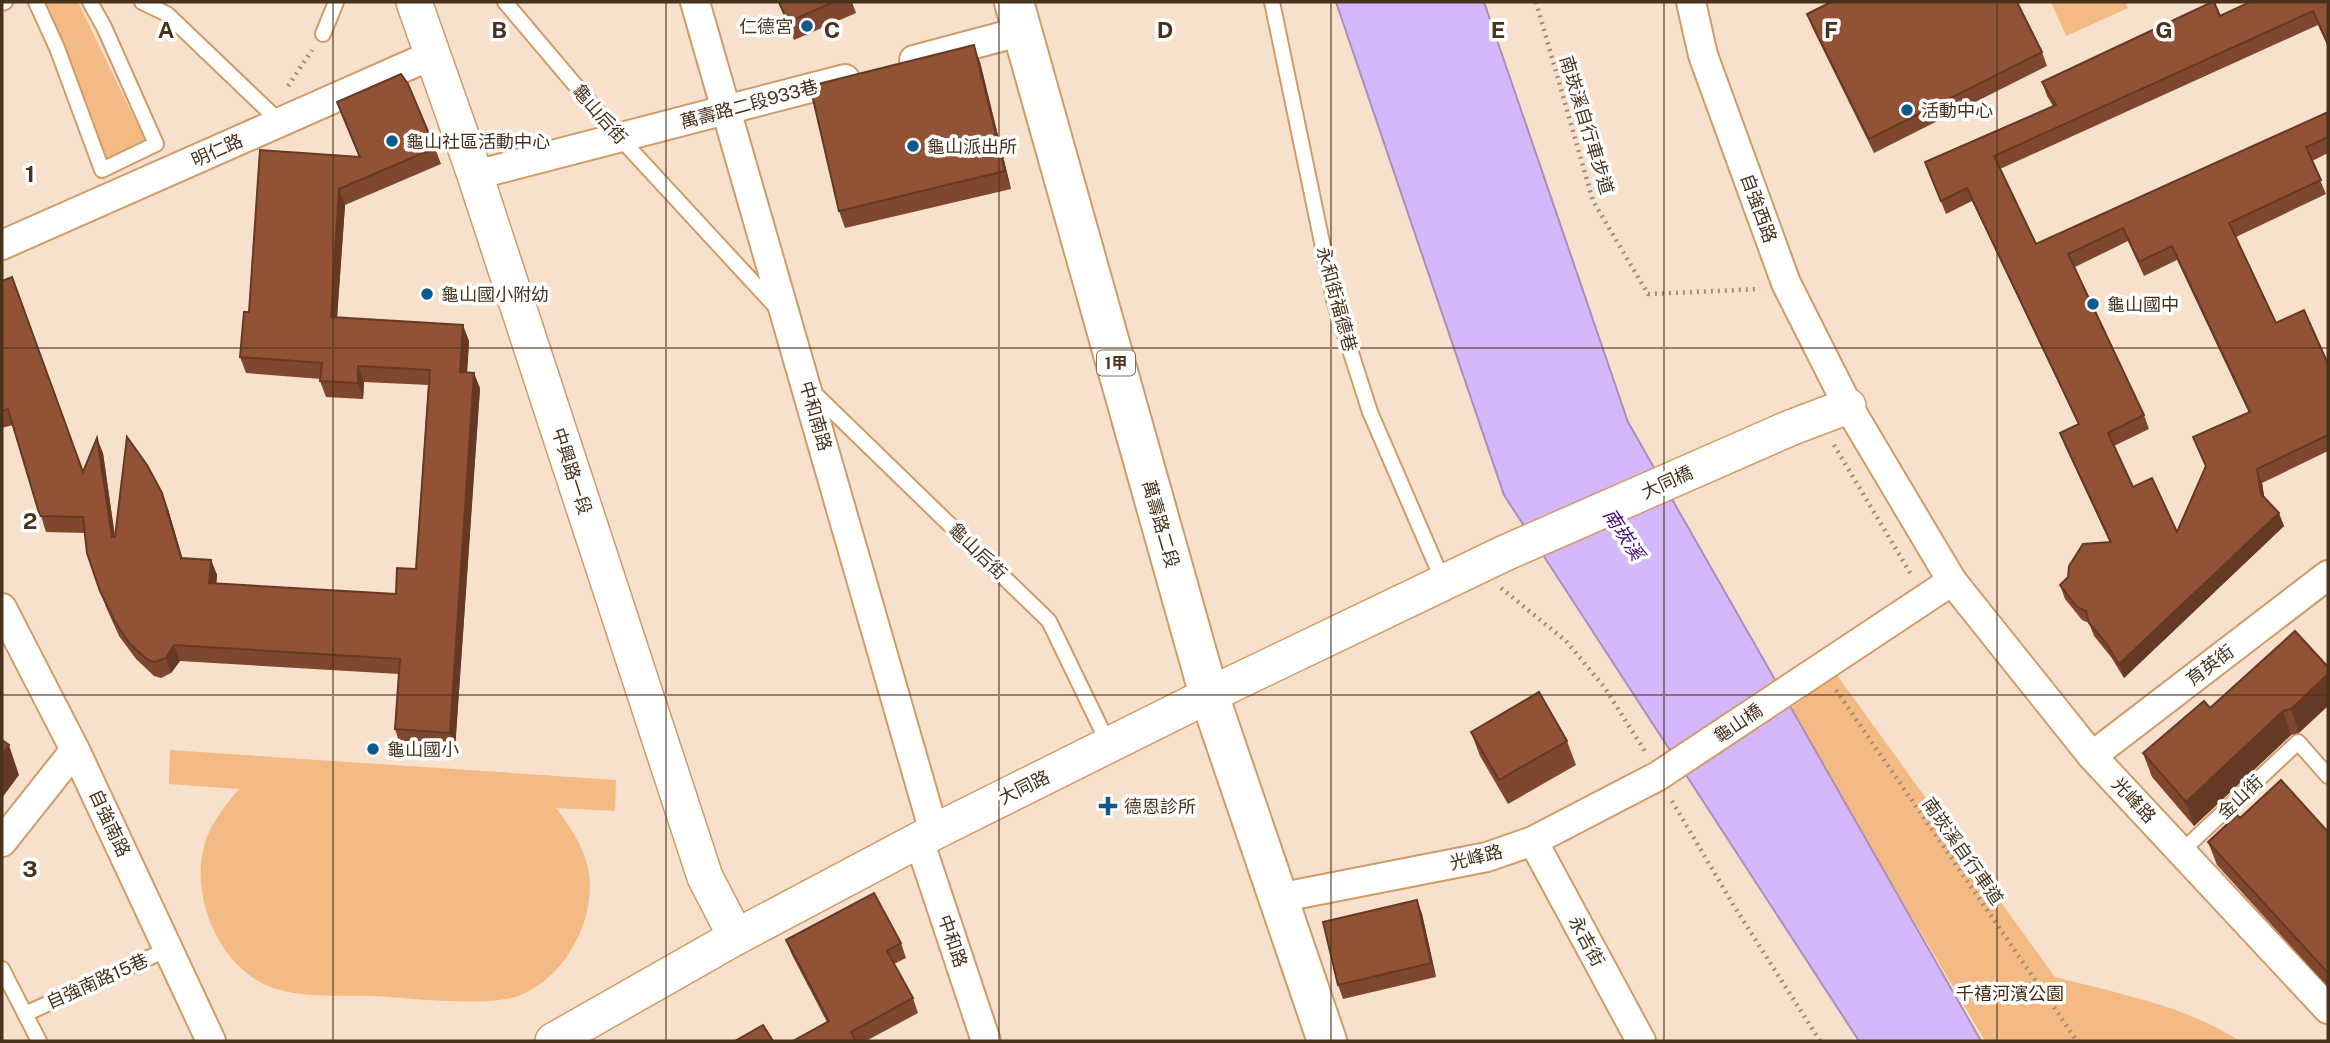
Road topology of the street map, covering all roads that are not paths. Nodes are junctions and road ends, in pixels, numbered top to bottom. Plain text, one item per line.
1 (36, 2) edge
2 (90, 2) edge
3 (142, 2) edge
4 (336, 2) edge
5 (414, 2) edge
6 (505, 2) edge
7 (695, 2) edge
8 (1272, 2) edge
9 (1691, 2) edge
10 (1018, 17) edge
11 (323, 34) road end
12 (432, 55) junction
13 (727, 111) junction
14 (276, 117) junction
15 (620, 138) junction
16 (475, 175) junction
17 (2, 245) edge
18 (784, 316) junction
19 (807, 386) junction
20 (1848, 406) junction
21 (1491, 560) joint
22 (2328, 575) edge
23 (1952, 581) junction
24 (1443, 583) junction
25 (2, 608) edge
26 (1209, 695) junction
27 (1109, 745) junction
28 (75, 750) junction
29 (2092, 755) junction
30 (2328, 776) edge
31 (1661, 778) joint
32 (927, 836) junction
33 (1533, 841) junction
34 (2, 842) edge
35 (2182, 851) junction
36 (1278, 898) junction
37 (736, 937) junction
38 (169, 949) junction
39 (2, 969) edge
40 (2328, 1009) edge
41 (25, 1014) junction
42 (39, 1041) edge
43 (211, 1041) edge
44 (553, 1041) edge
45 (986, 1041) edge
46 (1327, 1041) edge
47 (1641, 1041) edge

1 - 2 lane
3 - 14 lane
4 - 11 lane
5 - 12 street, 中興路一段
6 - 15 lane, 龜山后街
7 - 13 street, 中和南路
8 - 24 lane, 永和街福德巷
9 - 20 street, 自強西路
10 - 13 street, 萬壽路二段933巷
10 - 26 main road, 萬壽路二段 / 1甲
12 - 14 street, 明仁路
12 - 16 street, 中興路一段
13 - 15 street, 萬壽路二段933巷
13 - 18 street, 中和南路
14 - 17 street, 明仁路
15 - 16 street, 萬壽路二段933巷
15 - 18 lane, 龜山后街
16 - 37 street, 中興路一段
18 - 19 street, 中和南路
19 - 27 lane, 龜山后街
19 - 32 street, 中和南路
20 - 21 street, 大同橋
20 - 23 street, 光峰路
21 - 24 street, 大同路
22 - 29 street, 育英街
23 - 29 street, 光峰路
23 - 31 street, 龜山橋
24 - 26 street, 大同路
25 - 28 street, 自強南路
26 - 27 street, 大同路
26 - 36 main road, 萬壽路二段 / 1甲
27 - 32 street, 大同路
28 - 34 street
28 - 38 street, 自強南路
29 - 35 street, 光峰路
30 - 35 lane, 金山街
31 - 33 street, 光峰路
32 - 37 street, 大同路
32 - 45 street, 中和路
33 - 36 street, 光峰路
33 - 47 street, 永吉街
35 - 40 street, 光峰路
36 - 46 main road, 萬壽路二段 / 1甲
37 - 44 street, 大同路
38 - 41 lane, 自強南路15巷
38 - 43 street, 自強南路
39 - 41 lane
41 - 42 lane

